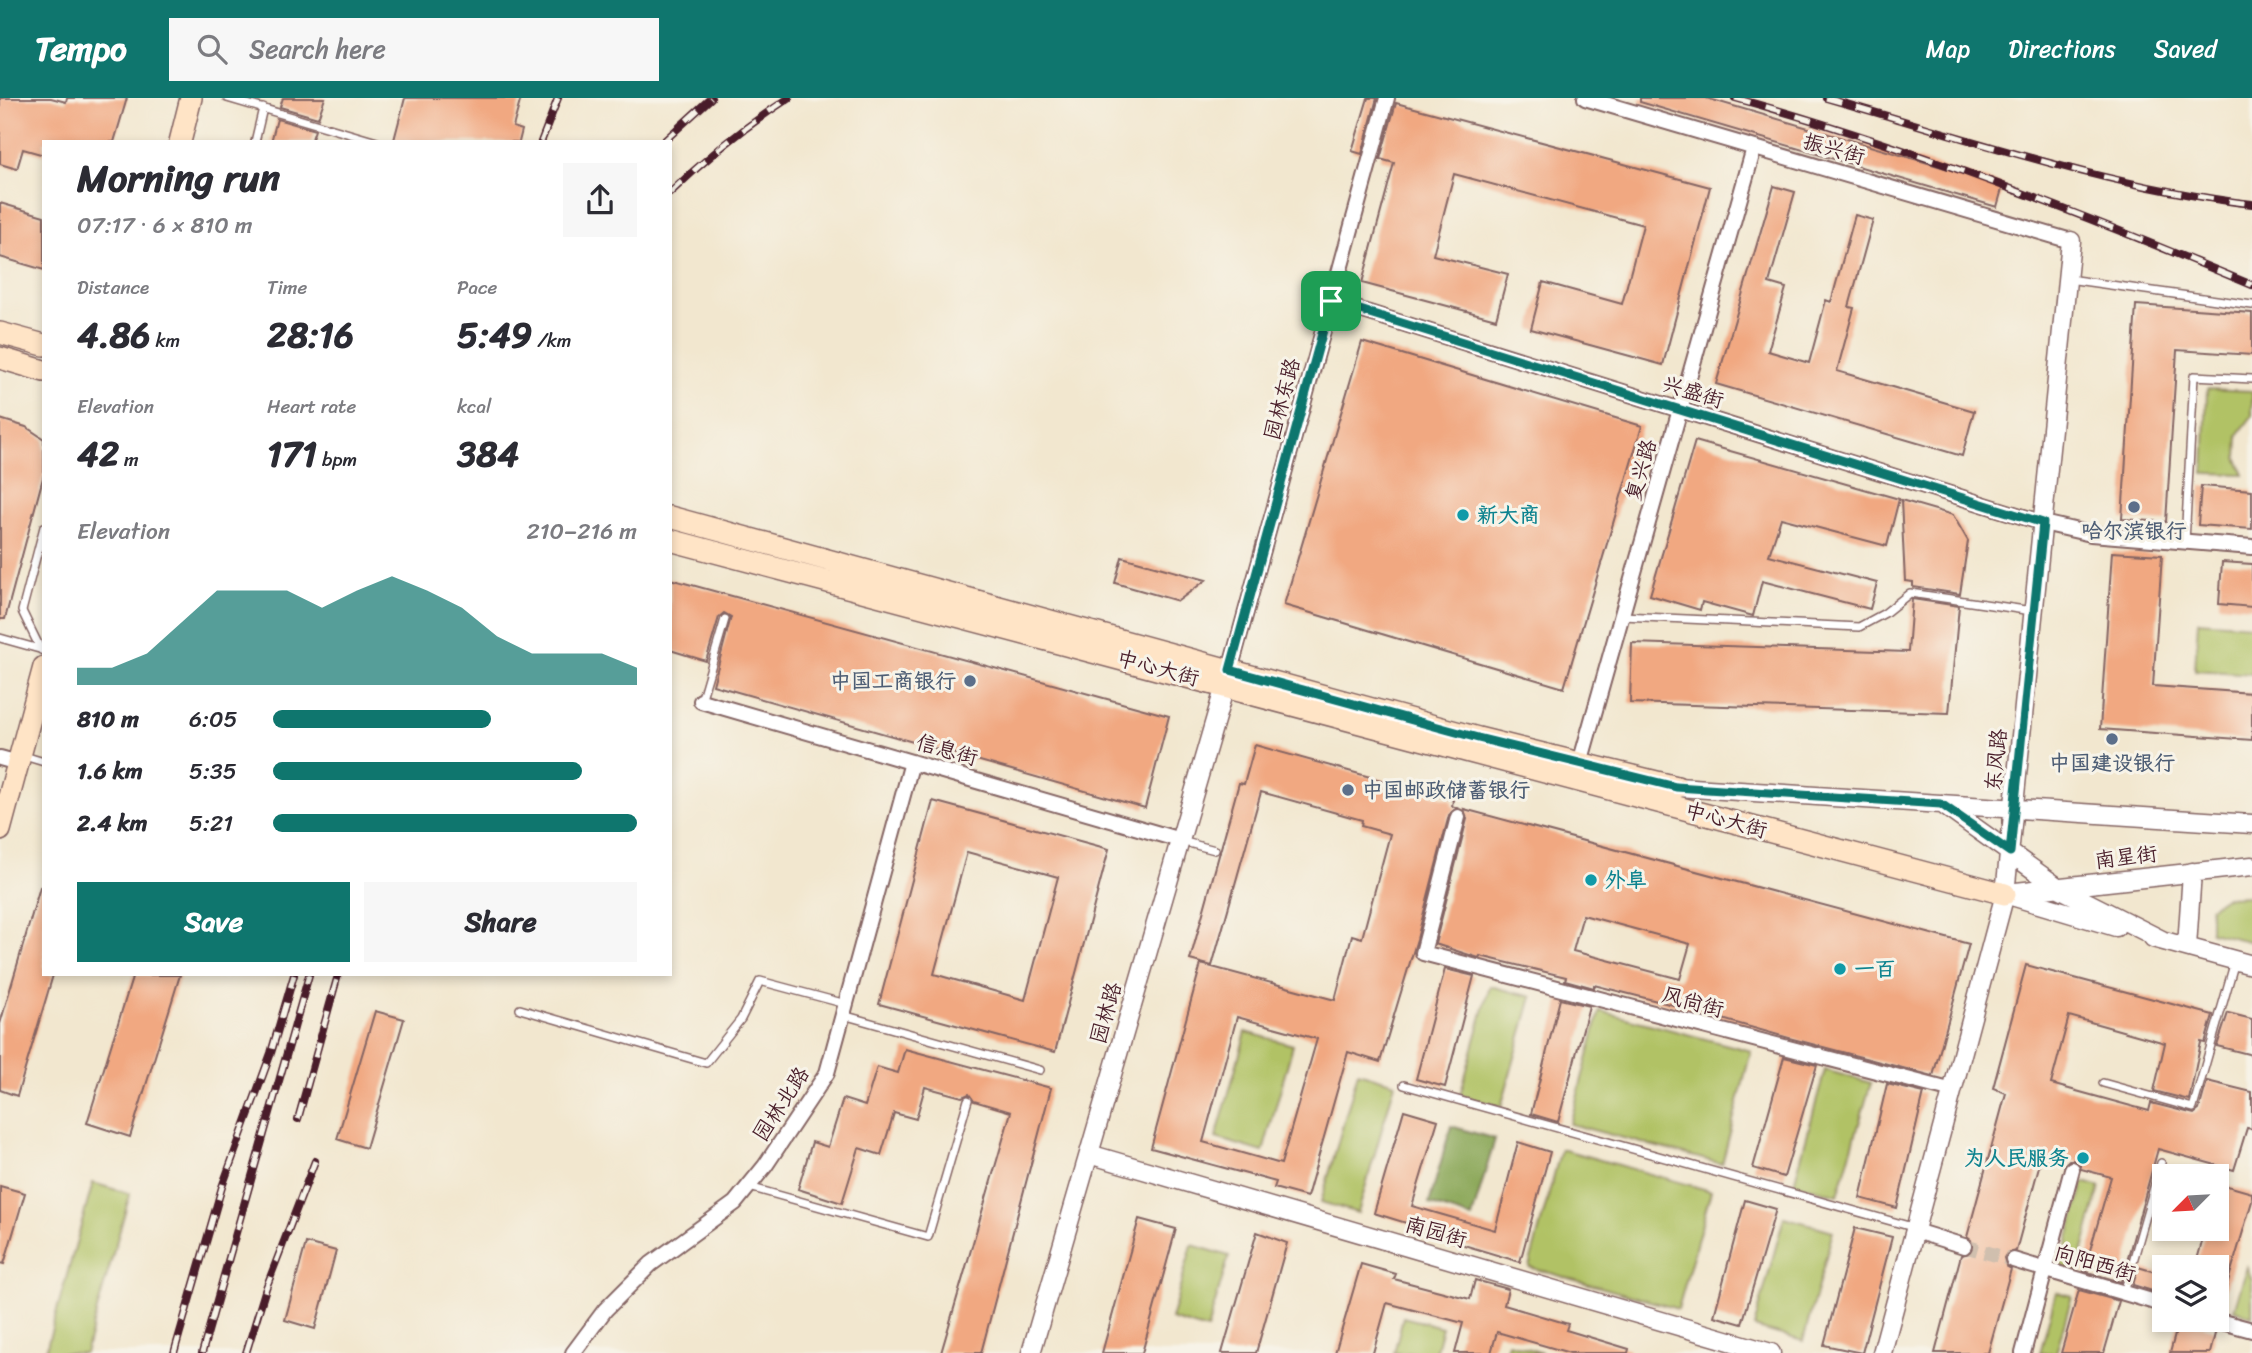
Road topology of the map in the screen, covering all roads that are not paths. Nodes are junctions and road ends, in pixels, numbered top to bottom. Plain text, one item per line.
1 (191, 98) edge
2 (227, 98) edge
3 (1387, 98) edge
4 (1585, 98) edge
5 (263, 108) junction
6 (180, 140) edge
7 (255, 140) edge
8 (370, 140) edge
9 (1754, 148) junction
10 (2071, 241) joint
11 (2067, 279) junction
12 (1331, 301) junction
13 (2252, 305) edge
14 (0, 333) edge
15 (42, 344) edge
16 (0, 358) edge
17 (42, 370) edge
18 (2252, 379) edge
19 (1680, 410) junction
20 (672, 518) edge
21 (2043, 523) junction
22 (42, 535) edge
23 (672, 540) edge
24 (2185, 542) junction
25 (2252, 547) edge
26 (2034, 611) junction
27 (1621, 616) junction
28 (724, 618) dead end
29 (0, 638) edge
30 (42, 654) edge
31 (42, 656) edge
32 (42, 659) edge
33 (1227, 678) junction
34 (701, 701) joint
35 (13, 759) edge
36 (42, 762) edge
37 (912, 762) junction
38 (1580, 763) junction
39 (1676, 787) joint
40 (1941, 804) junction
41 (2014, 808) junction
42 (1458, 817) dead end
43 (2252, 824) edge
44 (0, 830) edge
45 (1180, 840) junction
46 (1215, 850) dead end
47 (2010, 852) junction
48 (2252, 866) edge
49 (2192, 872) junction
50 (2059, 888) junction
51 (2005, 894) junction
52 (2162, 940) junction
53 (2187, 947) junction
54 (2244, 963) edge
55 (520, 1009) dead end
56 (844, 1010) junction
57 (1040, 1070) dead end
58 (2103, 1083) dead end
59 (1404, 1085) dead end
60 (1953, 1091) junction
61 (968, 1100) dead end
62 (1089, 1154) junction
63 (2161, 1163) dead end
64 (2072, 1169) dead end
65 (749, 1187) junction
66 (1915, 1230) junction
67 (1964, 1246) tunnel mouth
68 (2013, 1260) tunnel mouth
69 (2046, 1270) junction
70 (2124, 1293) junction
71 (2152, 1301) edge
72 (2229, 1324) edge
73 (2252, 1330) edge
74 (573, 1353) edge
75 (1031, 1353) edge
76 (1771, 1353) edge
77 (1882, 1353) edge
78 (2023, 1353) edge

1 - 6 main road
2 - 5 lane
3 - 12 street, 园林东路
4 - 9 street, 振兴街
5 - 7 lane
5 - 8 lane
9 - 10 street, 振兴街
9 - 19 street, 复兴路
10 - 11 street, 东风路
11 - 13 lane
11 - 21 street, 东风路
12 - 19 street, 兴盛街
12 - 33 street, 园林东路
14 - 15 main road
16 - 17 main road
18 - 24 lane
19 - 21 street, 兴盛街
19 - 27 street, 复兴路
20 - 33 main road, 中心大街
21 - 24 street, 兴盛街
21 - 26 street, 东风路
22 - 30 lane
23 - 33 main road, 中心大街
24 - 25 street, 兴盛街
26 - 27 lane
26 - 41 street, 东风路
27 - 38 street, 复兴路
28 - 34 lane
29 - 31 lane
32 - 35 main road
33 - 38 main road, 中心大街
33 - 45 street, 园林路
33 - 51 main road, 中心大街
34 - 37 street, 信息街
35 - 36 lane
35 - 44 main road
37 - 45 street, 信息街
37 - 56 street, 园林北路
38 - 39 main road, 中心大街
39 - 40 street
40 - 41 street
40 - 47 street
41 - 43 street
41 - 47 street, 东风路
42 - 60 street, 风尚街
45 - 46 lane
45 - 62 street, 园林路
47 - 50 street
47 - 51 street, 东风路
48 - 49 street, 南星街
49 - 50 street, 南星街
49 - 53 street
50 - 51 street, 南星街
50 - 52 street
51 - 52 street, 中心大街
51 - 60 street, 东风路
52 - 53 street, 中心大街
53 - 54 street, 中心大街
54 - 58 lane
55 - 56 lane
56 - 57 lane
56 - 65 street, 园林北路
59 - 66 lane
60 - 66 street, 东风路
61 - 65 lane
62 - 75 street, 园林路
62 - 76 street, 南园街
63 - 70 lane
64 - 69 street
65 - 74 street, 园林北路
66 - 67 street
66 - 77 street, 东风路
68 - 69 street, 向阳西街
69 - 70 street, 向阳西街
69 - 78 street
70 - 71 street, 向阳西街
72 - 73 street

